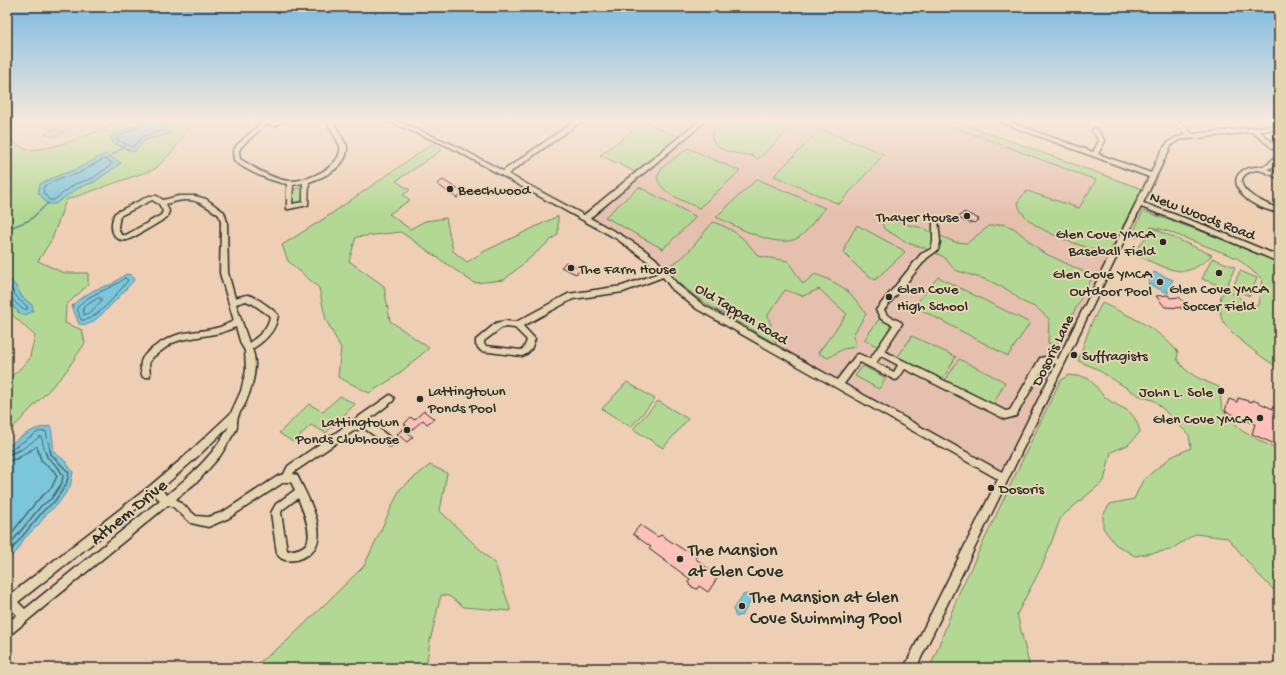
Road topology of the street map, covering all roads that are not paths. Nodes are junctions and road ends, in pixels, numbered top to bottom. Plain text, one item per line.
1 (236, 152) edge
2 (343, 152) edge
3 (462, 152) edge
4 (535, 152) edge
5 (665, 152) edge
6 (1085, 152) edge
7 (1096, 152) edge
8 (1165, 152) edge
9 (1094, 155) junction
10 (1279, 156) edge
11 (1262, 169) junction
12 (503, 174) junction
13 (1153, 176) junction
14 (1279, 176) edge
15 (306, 180) junction
16 (290, 183) junction
17 (162, 203) junction
18 (1139, 204) junction
19 (1279, 212) edge
20 (584, 218) junction
21 (936, 221) dead end
22 (1279, 259) edge
23 (664, 274) junction
24 (232, 302) junction
25 (238, 323) junction
26 (517, 326) junction
27 (248, 348) junction
28 (879, 352) junction
29 (1061, 363) junction
30 (871, 364) junction
31 (903, 365) junction
32 (146, 375) dead end
33 (838, 385) junction
34 (390, 399) dead end
35 (233, 417) junction
36 (353, 426) junction
37 (389, 442) dead end
38 (287, 477) junction
39 (1004, 478) junction
40 (154, 489) junction
41 (300, 491) junction
42 (167, 501) junction
43 (9, 603) edge
44 (24, 616) junction
45 (7, 630) edge
46 (910, 668) edge

1 - 16 street
2 - 15 street
3 - 12 street, Old Tappan Road
4 - 12 street
5 - 20 street
6 - 9 street
7 - 9 street
8 - 13 street, Dosoris Lane
9 - 13 street
10 - 11 street
11 - 14 street
11 - 19 street
12 - 20 street, Old Tappan Road
13 - 18 street, Dosoris Lane
15 - 16 street
15 - 16 street
17 - 17 street
17 - 24 street, Athem Drive
18 - 22 street, New Woods Road
18 - 29 street, Dosoris Lane
20 - 23 street, Old Tappan Road
21 - 28 street
23 - 26 street
23 - 33 street, Old Tappan Road
24 - 25 street, Athem Drive
24 - 27 street
25 - 27 street, Athem Drive
25 - 32 street
26 - 26 street
27 - 35 street, Athem Drive
28 - 30 street
28 - 31 street
29 - 31 street
29 - 39 street, Dosoris Lane
30 - 31 street
30 - 33 street
33 - 39 street, Old Tappan Road
34 - 36 street
35 - 40 street, Athem Drive
35 - 42 street, Athem Drive
36 - 37 street
36 - 38 street
38 - 41 street
38 - 42 street
39 - 46 street, Dosoris Lane
40 - 42 street
40 - 43 street, Athem Drive
41 - 41 street
42 - 44 street, Athem Drive
43 - 44 street, Athem Drive
44 - 45 street, Athem Drive

